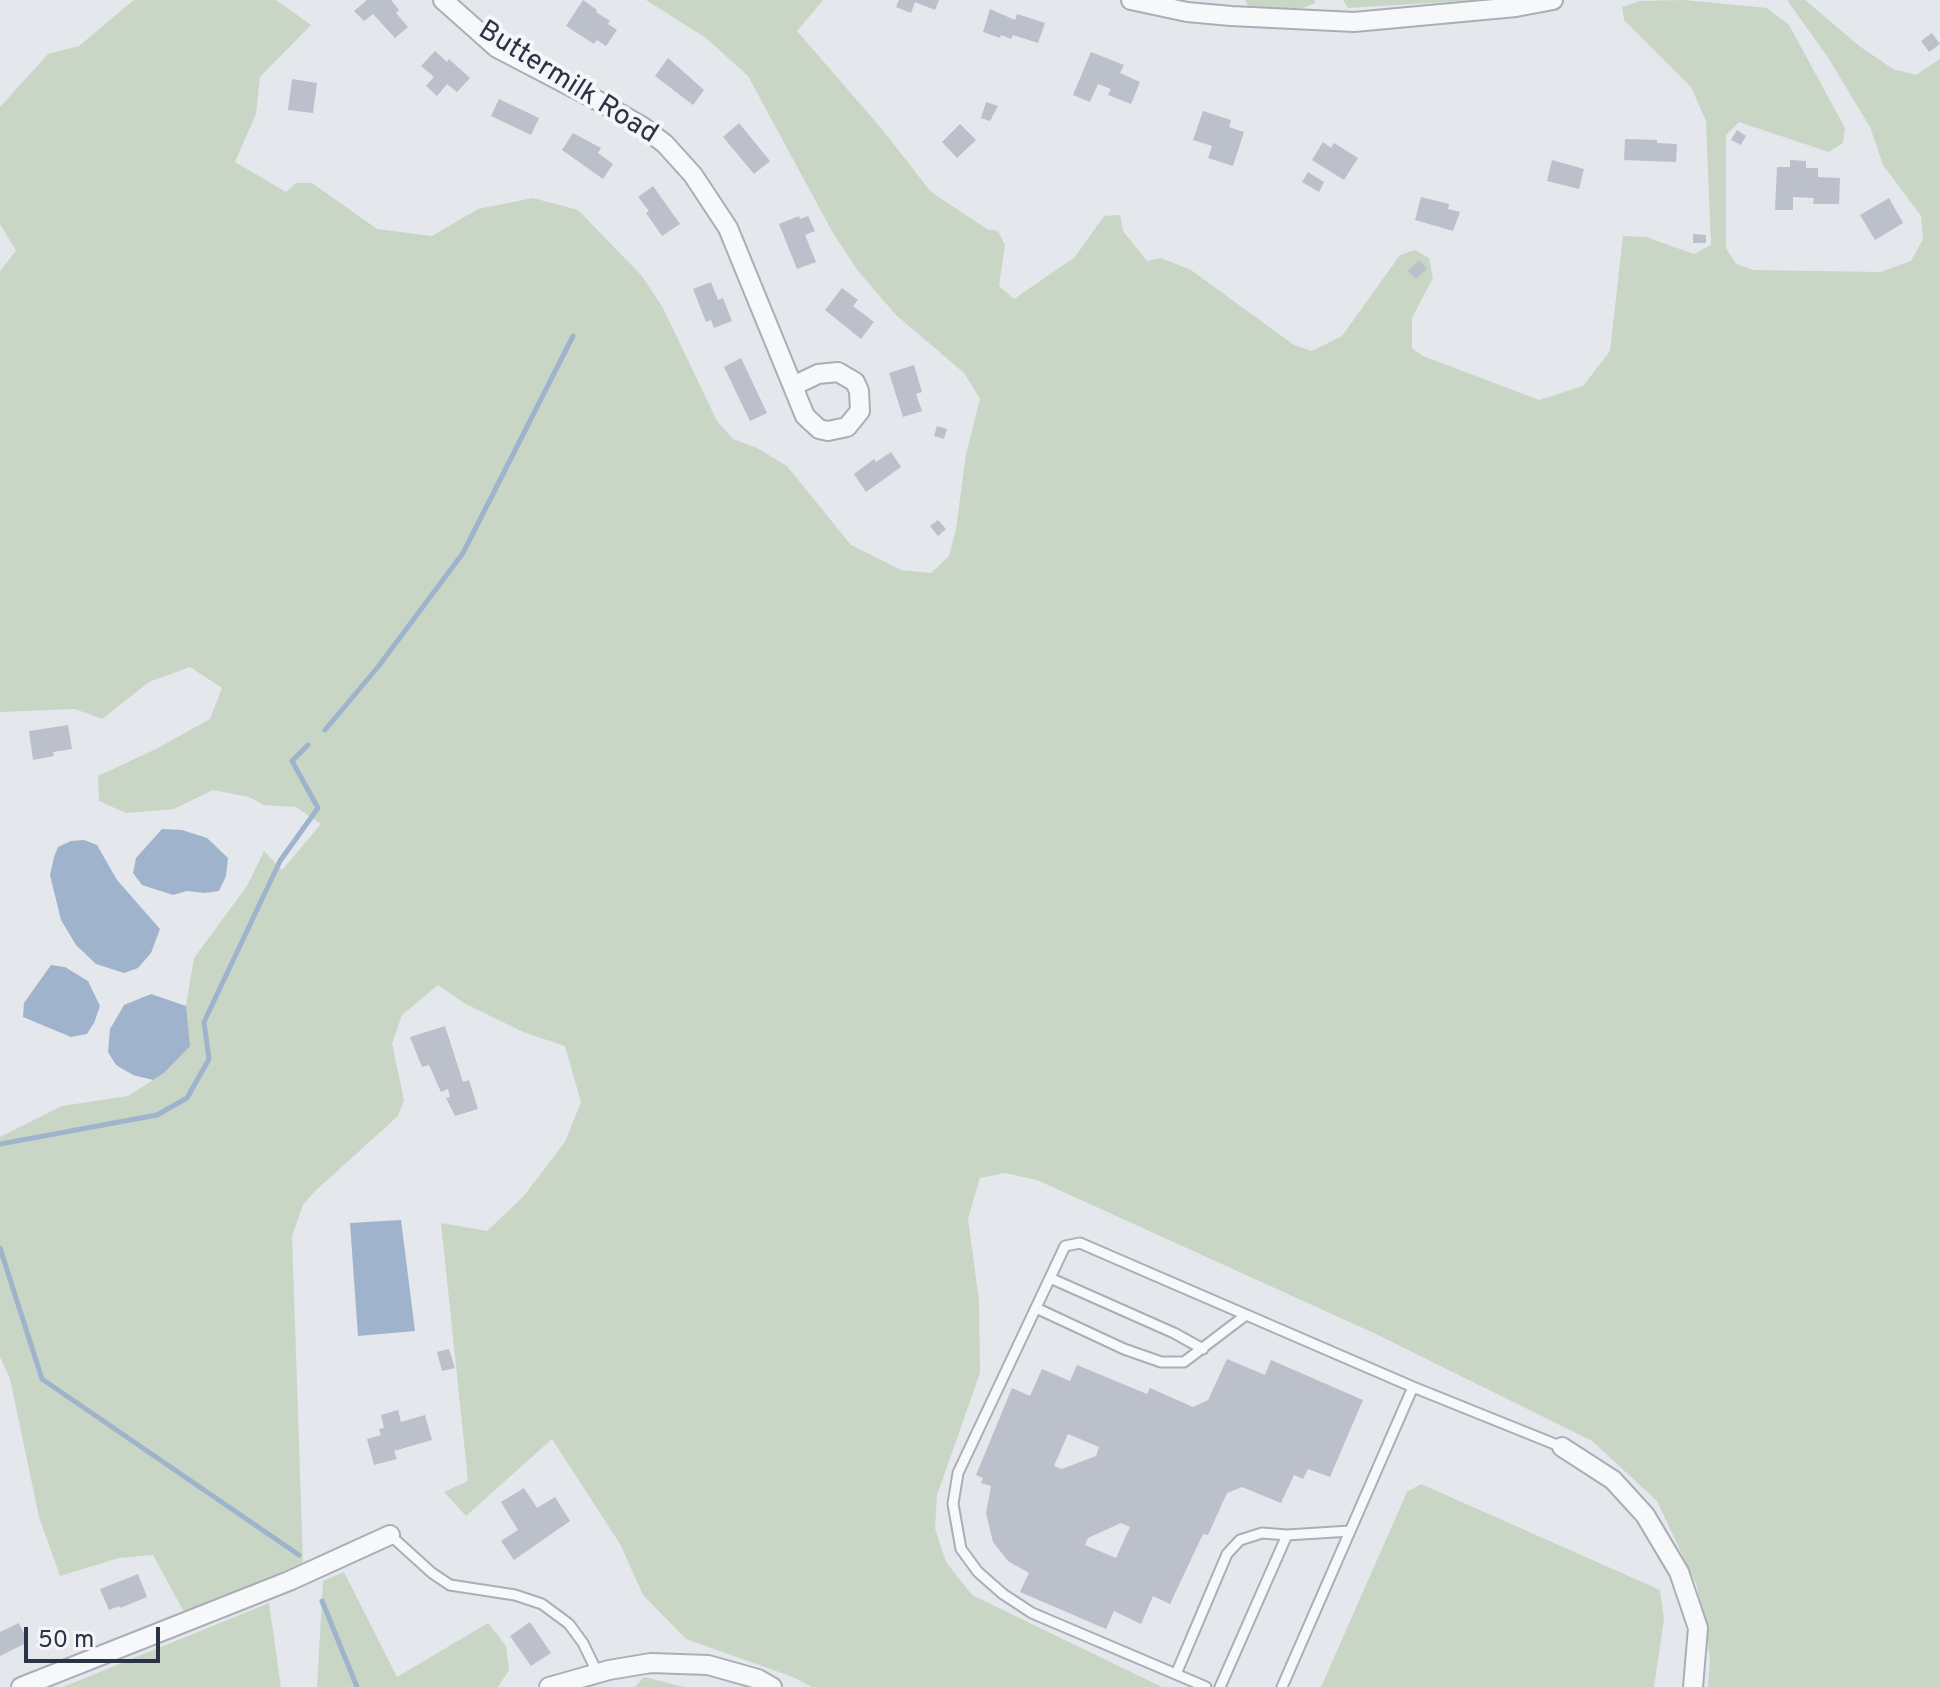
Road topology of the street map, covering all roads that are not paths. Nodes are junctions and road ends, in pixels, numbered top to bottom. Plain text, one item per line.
1 (443, 0) edge
2 (1131, 0) edge
3 (1553, 0) edge
4 (793, 386) dead end
5 (1050, 1278) junction
6 (1036, 1308) junction
7 (1246, 1315) junction
8 (1203, 1349) junction
9 (1413, 1387) junction
10 (1562, 1447) joint
11 (1350, 1531) junction
12 (390, 1535) joint
13 (1287, 1535) junction
14 (598, 1674) junction
15 (1176, 1674) junction
16 (21, 1687) edge
17 (549, 1687) edge
18 (772, 1687) edge
19 (1206, 1687) edge
20 (1220, 1687) edge
21 (1282, 1687) edge
22 (1693, 1687) edge

1 - 4 street, Buttermilk Road
2 - 3 street
5 - 6 lane
5 - 7 lane
5 - 8 lane
6 - 8 lane
6 - 15 lane
7 - 8 lane
7 - 9 lane
9 - 10 lane
9 - 11 lane
10 - 22 street
11 - 13 lane
11 - 21 lane
12 - 14 lane
12 - 16 street
13 - 15 lane
13 - 20 lane
14 - 17 street
14 - 18 street
15 - 19 lane

